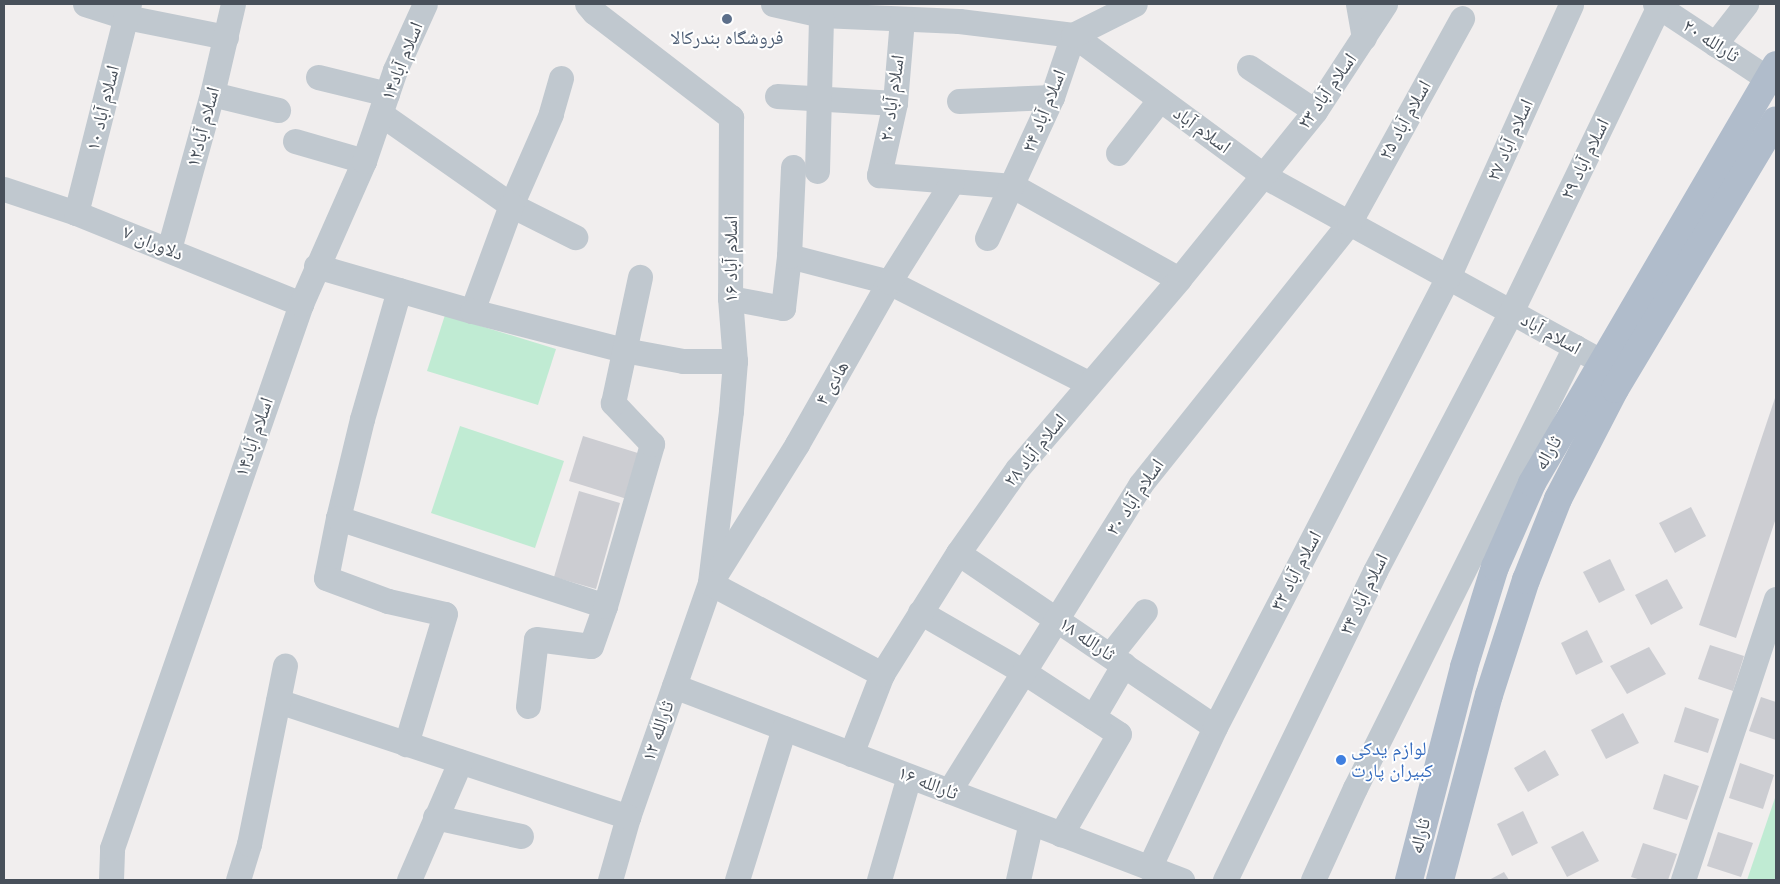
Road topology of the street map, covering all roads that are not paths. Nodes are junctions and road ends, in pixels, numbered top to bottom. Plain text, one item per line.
1 (85, 4) edge
2 (233, 4) edge
3 (425, 4) edge
4 (587, 4) edge
5 (780, 4) edge
6 (1135, 4) edge
7 (1358, 4) edge
8 (1385, 4) edge
9 (1571, 4) edge
10 (1746, 4) edge
11 (1657, 5) edge
12 (127, 10) edge
13 (935, 12) edge
14 (821, 15) junction
15 (1462, 18) dead end
16 (902, 19) junction
17 (1073, 35) junction
18 (226, 37) junction
19 (1364, 37) junction
20 (1715, 44) junction
21 (1249, 67) dead end
22 (1772, 72) edge
23 (318, 77) dead end
24 (561, 78) dead end
25 (212, 94) junction
26 (777, 96) dead end
27 (1052, 97) junction
28 (818, 98) junction
29 (1160, 99) junction
30 (959, 100) dead end
31 (895, 103) junction
32 (384, 104) junction
33 (278, 110) dead end
34 (1315, 111) junction
35 (1776, 120) edge
36 (295, 141) dead end
37 (1118, 153) dead end
38 (364, 161) junction
39 (1264, 176) junction
40 (952, 182) junction
41 (1012, 186) junction
42 (4, 189) edge
43 (511, 205) junction
44 (76, 212) junction
45 (1349, 223) junction
46 (575, 237) dead end
47 (987, 238) dead end
48 (169, 249) junction
49 (789, 256) junction
50 (316, 266) junction
51 (640, 277) dead end
52 (1448, 277) junction
53 (1179, 279) junction
54 (889, 282) junction
55 (398, 290) junction
56 (730, 298) junction
57 (301, 304) junction
58 (472, 311) junction
59 (1511, 312) junction
60 (1575, 347) junction
61 (624, 350) junction
62 (735, 361) junction
63 (1601, 361) junction
64 (1088, 383) junction
65 (338, 518) junction
66 (958, 553) junction
67 (710, 583) junction
68 (1776, 599) edge
69 (605, 606) junction
70 (1145, 611) dead end
71 (920, 612) junction
72 (1057, 619) junction
73 (1117, 660) junction
74 (284, 666) dead end
75 (1024, 672) junction
76 (882, 674) junction
77 (674, 686) junction
78 (278, 701) junction
79 (528, 706) dead end
80 (1093, 717) junction
81 (1214, 727) junction
82 (784, 728) junction
83 (406, 744) junction
84 (851, 754) junction
85 (460, 762) junction
86 (909, 776) junction
87 (949, 791) junction
88 (1429, 797) junction
89 (1459, 805) junction
90 (628, 817) junction
91 (435, 818) junction
92 (1031, 822) junction
93 (1061, 834) junction
94 (521, 836) dead end
95 (1149, 868) junction
96 (111, 880) edge
97 (238, 880) edge
98 (409, 880) edge
99 (610, 880) edge
100 (737, 880) edge
101 (880, 880) edge
102 (1018, 880) edge
103 (1182, 880) edge
104 (1225, 880) edge
105 (1313, 880) edge
106 (1409, 880) edge
107 (1440, 880) edge
108 (1683, 880) edge

1 - 12 street
2 - 18 street, اسلام آباد۱۲
3 - 32 street, اسلام آباد۱۴
4 - 56 street, اسلام آباد ۱۶
5 - 14 street, اسلام آباد
6 - 17 street
7 - 19 street
8 - 19 street, اسلام آباد ۲۳
9 - 52 street, اسلام آباد ۲۷
10 - 20 street
11 - 20 street, ثارالله ۲۰
11 - 59 street, اسلام آباد ۲۹
12 - 18 street
12 - 44 street, اسلام آباد ۱۰
13 - 16 street, اسلام آباد
13 - 17 street, اسلام آباد
14 - 16 street, اسلام آباد
14 - 28 street
15 - 45 street, اسلام آباد ۲۵
16 - 31 street, اسلام آباد ۲۰
17 - 27 street, اسلام آباد ۲۴
17 - 29 street, اسلام آباد
18 - 25 street, اسلام آباد۱۲
19 - 34 street, اسلام آباد ۲۳
20 - 22 street, ثارالله ۲۰
21 - 34 street
22 - 63 main road, ثاراله
23 - 32 street
24 - 43 street
25 - 33 street
25 - 48 street, اسلام آباد۱۲
26 - 28 street
27 - 30 street
27 - 41 street, اسلام آباد ۲۴
28 - 31 street
28 - 49 street
29 - 37 street
29 - 39 street, اسلام آباد
31 - 40 street, اسلام آباد ۲۰
32 - 38 street, اسلام آباد۱۴
32 - 43 street
34 - 39 street, اسلام آباد ۲۳
35 - 89 main road, ثاراله
36 - 38 street
38 - 50 street, اسلام آباد۱۴
39 - 45 street, اسلام آباد
39 - 53 street, اسلام آباد ۲۸
40 - 41 street
40 - 54 street, هادی ۴
41 - 47 street, اسلام آباد ۲۴
41 - 53 street
42 - 44 street, دلاوران ۷
43 - 46 street
43 - 58 street
44 - 48 street, دلاوران ۷
45 - 52 street, اسلام آباد
45 - 72 street, اسلام آباد ۳۰
48 - 57 street, دلاوران ۷
49 - 54 street
49 - 56 street
50 - 55 street
50 - 57 street, اسلام آباد۱۴
51 - 61 street
52 - 59 street, اسلام آباد
52 - 81 street, اسلام آباد ۳۲
53 - 64 street, اسلام آباد ۲۸
54 - 64 street
54 - 67 street, هادی ۴
55 - 58 street
55 - 65 street
56 - 62 street, اسلام آباد ۱۶
57 - 96 street, اسلام آباد۱۴
58 - 61 street
59 - 60 street, اسلام آباد
59 - 104 street, اسلام آباد ۳۴
60 - 63 street, اسلام آباد
60 - 105 street
61 - 62 street
61 - 69 street
62 - 67 street, اسلام آباد ۱۶
63 - 88 main road, ثاراله
64 - 66 street, اسلام آباد ۲۸
65 - 69 street
65 - 83 street
66 - 71 street, اسلام آباد ۲۸
66 - 72 street, ثارالله ۱۸
67 - 76 street
67 - 77 street, ثارالله ۱۲
68 - 108 street
69 - 79 street
70 - 73 street
71 - 75 street
71 - 76 street, اسلام آباد ۲۸
72 - 73 street, ثارالله ۱۸
72 - 75 street, اسلام آباد ۳۰
73 - 80 street
73 - 81 street, ثارالله ۱۸
74 - 78 street
75 - 80 street
75 - 87 street, اسلام آباد ۳۰
76 - 84 street, اسلام آباد ۲۸
77 - 82 street, ثارالله ۱۶
77 - 90 street, ثارالله ۱۲
78 - 83 street
78 - 97 street
80 - 93 street
81 - 95 street, اسلام آباد ۳۲
82 - 84 street, ثارالله ۱۶
82 - 100 street
83 - 85 street
84 - 86 street, ثارالله ۱۶
85 - 90 street
85 - 91 street
86 - 87 street, ثارالله ۱۶
86 - 101 street
87 - 92 street, ثارالله ۱۶
88 - 89 main road
88 - 106 main road, ثاراله
89 - 107 main road, ثاراله
90 - 99 street, ثارالله ۱۲
91 - 94 street
91 - 98 street
92 - 93 street, ثارالله ۱۶
92 - 102 street
93 - 95 street, ثارالله ۱۶
95 - 103 street, ثارالله ۱۶

